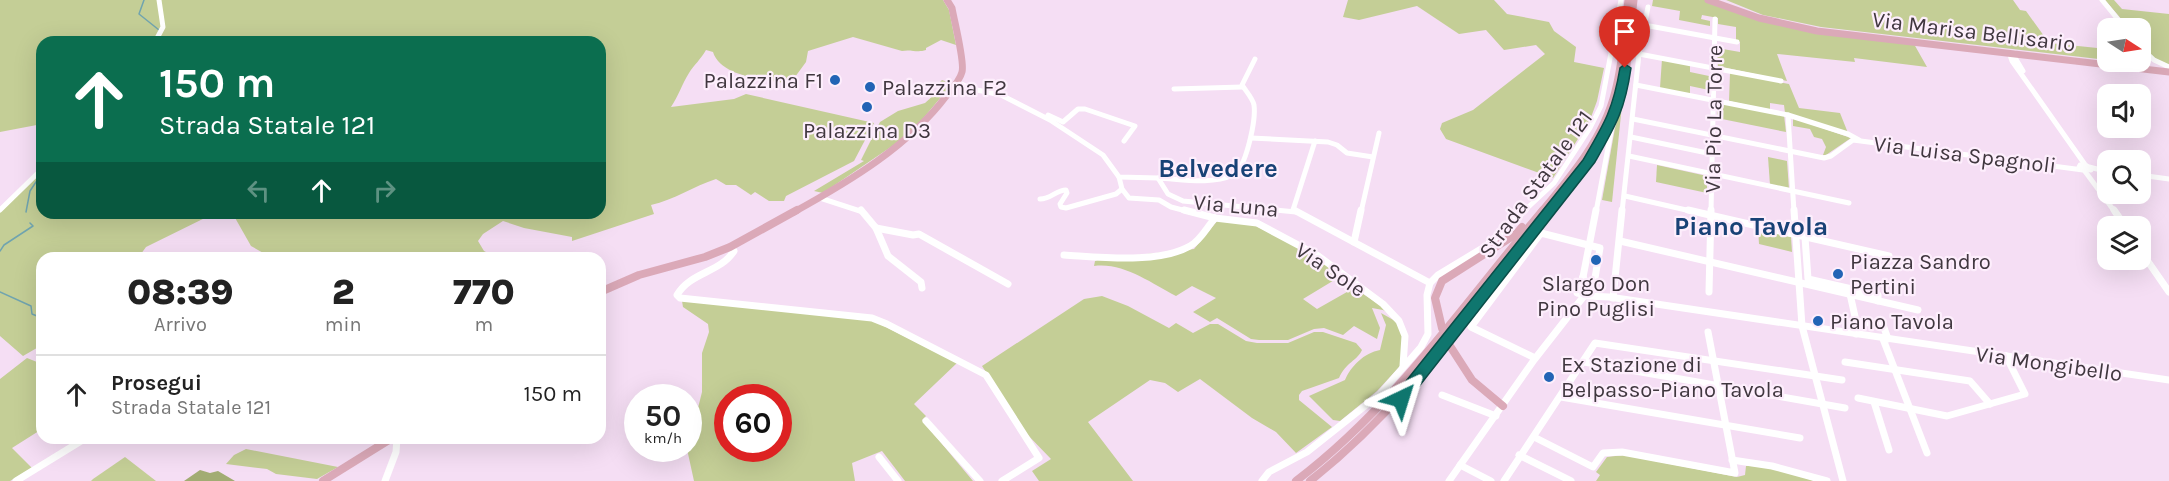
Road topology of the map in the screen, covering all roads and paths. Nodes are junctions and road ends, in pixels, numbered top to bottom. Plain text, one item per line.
1 (159, 0) edge
2 (947, 0) edge
3 (1621, 0) edge
4 (1628, 0) edge
5 (1636, 0) edge
6 (1708, 0) edge
7 (1716, 0) edge
8 (2102, 0) edge
9 (1648, 7) dead end
10 (2117, 18) edge
11 (1715, 19) dead end
12 (1644, 25) junction
13 (161, 36) edge
14 (1714, 38) junction
15 (1737, 42) dead end
16 (1999, 50) junction
17 (1639, 54) junction
18 (2151, 57) edge
19 (2013, 58) junction
20 (1255, 59) dead end
21 (2090, 60) junction
22 (2097, 61) edge
23 (2151, 67) edge
24 (1714, 68) junction
25 (2169, 69) edge
26 (1781, 81) dead end
27 (957, 82) junction
28 (1636, 85) junction
29 (1242, 87) junction
30 (1174, 89) dead end
31 (1713, 100) junction
32 (1033, 111) junction
33 (1788, 115) junction
34 (1614, 118) junction
35 (1633, 119) junction
36 (1379, 133) dead end
37 (1713, 136) junction
38 (1631, 137) junction
39 (1251, 138) junction
40 (1124, 141) dead end
41 (1315, 141) junction
42 (1859, 141) junction
43 (1790, 151) junction
44 (1712, 154) junction
45 (1629, 156) junction
46 (1373, 157) junction
47 (2085, 168) junction
48 (2097, 170) edge
49 (1712, 174) junction
50 (36, 175) edge
51 (1119, 177) junction
52 (2151, 177) edge
53 (1158, 178) junction
54 (2169, 179) edge
55 (1122, 189) junction
56 (1793, 191) junction
57 (1625, 196) junction
58 (820, 198) junction
59 (1040, 199) dead end
60 (1849, 203) dead end
61 (1545, 206) junction
62 (0, 210) edge
63 (1293, 210) junction
64 (1712, 216) junction
65 (2118, 216) edge
66 (1215, 218) junction
67 (876, 228) junction
68 (1796, 235) junction
69 (1805, 237) junction
70 (1620, 241) junction
71 (1354, 242) junction
72 (1589, 244) junction
73 (730, 247) junction
74 (1064, 255) dead end
75 (1888, 256) dead end
76 (1710, 262) junction
77 (2151, 266) edge
78 (1583, 277) junction
79 (1595, 278) dead end
80 (1800, 282) junction
81 (1430, 283) junction
82 (1008, 284) dead end
83 (922, 288) dead end
84 (606, 289) edge
85 (1578, 290) junction
86 (1586, 292) junction
87 (1709, 292) dead end
88 (2169, 292) edge
89 (1850, 294) junction
90 (1611, 297) junction
91 (1878, 301) junction
92 (1918, 310) dead end
93 (1570, 311) junction
94 (1464, 314) junction
95 (1856, 321) junction
96 (1802, 326) junction
97 (1442, 328) dead end
98 (1708, 332) dead end
99 (1856, 334) junction
100 (1885, 339) junction
101 (1450, 346) dead end
102 (2006, 356) junction
103 (1535, 358) junction
104 (1713, 360) junction
105 (1584, 362) junction
106 (1845, 362) dead end
107 (1403, 367) junction
108 (1895, 370) junction
109 (1816, 375) junction
110 (1842, 380) dead end
111 (2169, 380) edge
112 (1718, 385) junction
113 (1442, 395) dead end
114 (1561, 397) junction
115 (1858, 398) dead end
116 (1874, 402) junction
117 (1823, 404) junction
118 (1990, 404) junction
119 (1503, 405) junction
120 (1845, 408) dead end
121 (1910, 409) junction
122 (1496, 416) junction
123 (926, 421) dead end
124 (1726, 426) junction
125 (1534, 436) junction
126 (1800, 438) dead end
127 (76, 444) edge
128 (382, 444) edge
129 (397, 444) edge
130 (1889, 450) dead end
131 (1927, 453) dead end
132 (1519, 455) junction
133 (879, 457) dead end
134 (1732, 460) junction
135 (1460, 465) junction
136 (16, 481) edge
137 (323, 481) edge
138 (385, 481) edge
139 (898, 481) edge
140 (980, 481) edge
141 (1002, 481) edge
142 (1262, 481) edge
143 (1296, 481) edge
144 (1310, 481) edge
145 (1449, 481) edge
146 (1491, 481) edge
147 (1504, 481) edge
148 (1571, 481) edge
149 (1827, 481) edge
150 (1843, 481) edge

1 - 13 street
2 - 27 main road
3 - 81 street
4 - 61 main road, Strada Statale 121
5 - 34 main road, Strada Statale 121
6 - 19 main road, Via Marisa Bellisario
7 - 16 main road, Via Marisa Bellisario
8 - 10 street
9 - 12 street
11 - 14 street, Via Pio La Torre
12 - 14 street
12 - 17 street
14 - 15 street
14 - 24 street, Via Pio La Torre
16 - 19 street
16 - 21 main road, Via Marisa Bellisario
17 - 24 street
17 - 28 street
18 - 25 street
19 - 21 street
19 - 25 main road, Via Marisa Bellisario
19 - 47 street
20 - 29 street
21 - 22 main road, Via Marisa Bellisario
23 - 25 main road, Via Marisa Bellisario
24 - 26 street
24 - 31 street, Via Pio La Torre
27 - 32 street
27 - 58 main road
28 - 31 street, Via Luisa Spagnoli
28 - 35 street
29 - 30 street
29 - 39 street
31 - 33 street, Via Luisa Spagnoli
31 - 37 street, Via Pio La Torre
32 - 40 street
32 - 51 street
33 - 42 street, Via Luisa Spagnoli
33 - 43 street
34 - 72 street
34 - 94 main road, Strada Statale 121
35 - 37 street
35 - 38 street
36 - 46 street
37 - 43 street
37 - 44 street, Via Pio La Torre
38 - 44 street
38 - 45 street
39 - 41 street
39 - 53 street
41 - 46 street
41 - 63 street
42 - 43 street
42 - 47 street, Via Luisa Spagnoli
43 - 56 street
44 - 49 street, Via Pio La Torre
45 - 49 street
45 - 57 street
46 - 71 street
47 - 48 street, Via Luisa Spagnoli
47 - 65 street
49 - 56 street
49 - 64 street, Via Pio La Torre
50 - 62 street
51 - 53 street
51 - 55 street
52 - 54 street
53 - 63 street, Via Luna
55 - 59 street
55 - 66 street, Via Sole
56 - 60 street
56 - 68 street
57 - 64 street
57 - 70 street
58 - 67 street
58 - 73 main road
61 - 94 main road, Strada Statale 121
61 - 97 main road
63 - 71 street, Via Luna
64 - 68 street
64 - 76 street, Via Pio La Torre
66 - 74 street
66 - 107 street, Via Sole
67 - 82 street
67 - 83 street
68 - 69 street
68 - 80 street
69 - 75 street
69 - 91 street
70 - 76 street
70 - 90 street
71 - 81 street, Via Luna
72 - 78 street
72 - 79 street
72 - 103 street
73 - 84 main road
73 - 141 street
76 - 80 street
76 - 87 street, Via Pio La Torre
77 - 88 street
78 - 85 street
78 - 86 street
80 - 89 street
80 - 96 street
81 - 107 street
85 - 86 street, Via Mongibello
85 - 93 street
86 - 90 street, Via Mongibello
86 - 93 street
89 - 91 street
89 - 95 street
90 - 96 street, Via Mongibello
91 - 92 street
93 - 103 street
94 - 143 main road
94 - 144 main road
95 - 99 street
95 - 100 street
96 - 99 street, Via Mongibello
96 - 109 street
98 - 104 street
99 - 100 street, Via Mongibello
100 - 102 street, Via Mongibello
100 - 108 street
101 - 119 main road
102 - 111 street, Via Mongibello
102 - 118 street
103 - 119 street
104 - 105 street
104 - 109 street
104 - 112 street
105 - 112 street
105 - 114 street
106 - 108 street
107 - 142 street
108 - 118 street
108 - 121 street
109 - 110 street
109 - 117 street
112 - 117 street
112 - 124 street
113 - 122 street
114 - 124 street
114 - 125 street
115 - 116 street
116 - 121 street
116 - 130 street
117 - 120 street
117 - 150 street
118 - 121 street
119 - 122 street
121 - 131 street
122 - 135 street
123 - 140 street
124 - 126 street
124 - 134 street
125 - 132 street
125 - 134 street
127 - 136 street
128 - 137 main road
129 - 138 street
132 - 147 street
132 - 148 street
133 - 139 street
134 - 149 street
135 - 145 street
135 - 146 street

